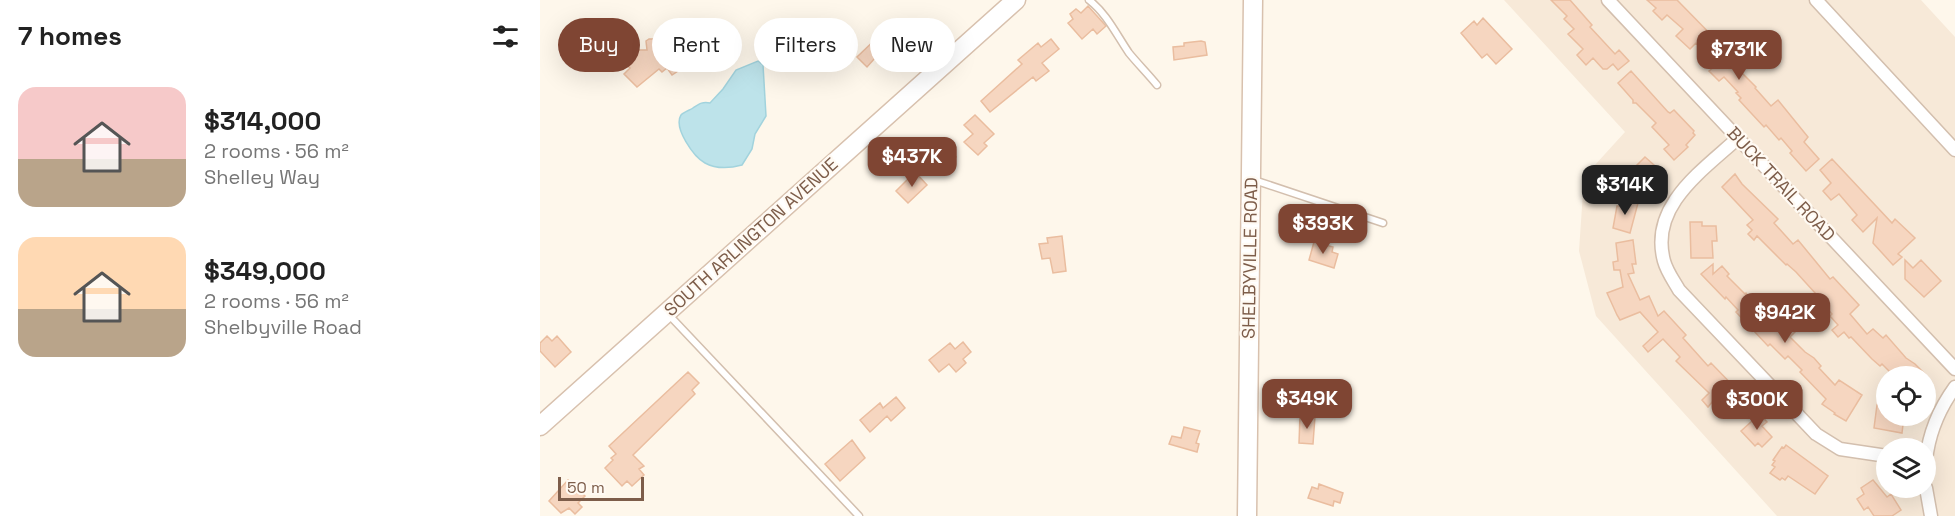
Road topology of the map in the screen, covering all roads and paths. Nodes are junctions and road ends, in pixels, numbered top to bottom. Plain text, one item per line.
1 (1017, 0) edge
2 (1089, 0) edge
3 (1253, 0) edge
4 (1608, 0) edge
5 (1816, 0) edge
6 (1157, 85) dead end
7 (1738, 138) junction
8 (1955, 150) edge
9 (1251, 179) junction
10 (1383, 223) dead end
11 (667, 312) junction
12 (1955, 369) edge
13 (1955, 387) edge
14 (540, 426) edge
15 (1930, 438) edge
16 (1876, 454) edge
17 (1928, 498) edge
18 (859, 516) edge
19 (1247, 516) edge
20 (1931, 516) edge

1 - 11 main road, SOUTH ARLINGTON AVENUE
2 - 6 lane
3 - 9 main road, SHELBYVILLE ROAD
4 - 7 street, BUCK TRAIL ROAD
5 - 8 street
7 - 12 street, BUCK TRAIL ROAD
7 - 16 street
9 - 10 lane
9 - 19 main road, SHELBYVILLE ROAD
11 - 14 main road, SOUTH ARLINGTON AVENUE
11 - 18 lane
13 - 15 street
17 - 20 street

